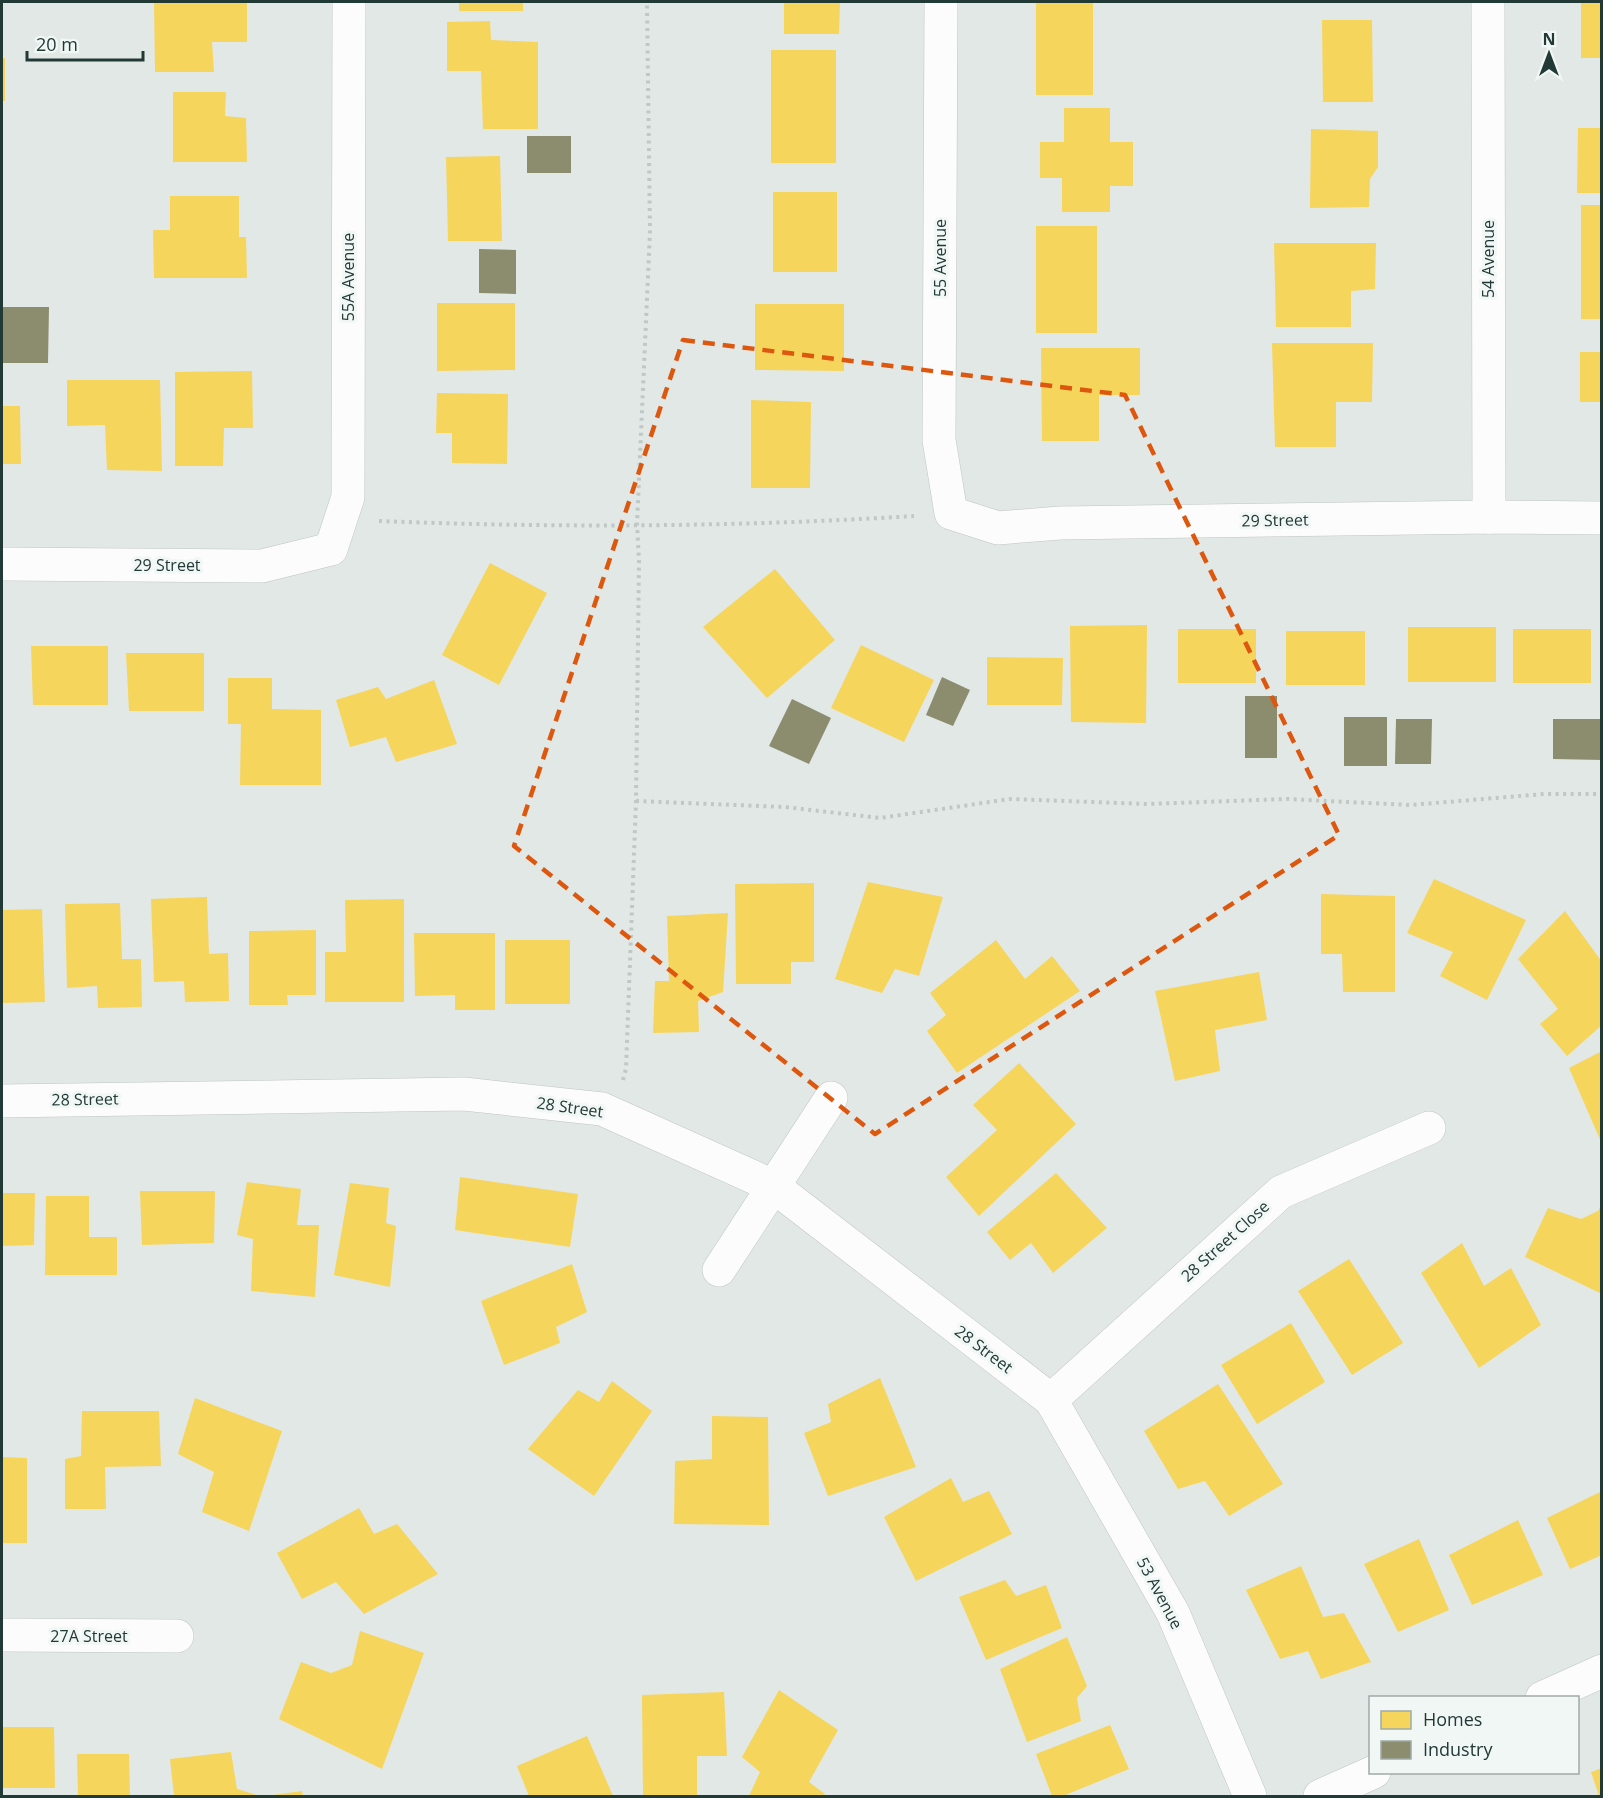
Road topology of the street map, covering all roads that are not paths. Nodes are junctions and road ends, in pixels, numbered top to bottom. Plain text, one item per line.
1 (349, 2) edge
2 (941, 2) edge
3 (1488, 2) edge
4 (951, 513) joint
5 (1489, 517) junction
6 (1602, 518) edge
7 (331, 549) joint
8 (2, 564) edge
9 (831, 1098) dead end
10 (2, 1101) edge
11 (1430, 1128) dead end
12 (773, 1186) junction
13 (719, 1270) dead end
14 (1051, 1400) junction
15 (2, 1635) edge
16 (177, 1636) dead end
17 (1602, 1671) edge
18 (1546, 1696) edge
19 (1372, 1774) edge
20 (1250, 1797) edge
21 (1320, 1797) edge

1 - 7 street, 55A Avenue
2 - 4 street, 55 Avenue
3 - 5 street, 54 Avenue
4 - 5 street, 29 Street
5 - 6 street, 29 Street
7 - 8 street, 29 Street
9 - 12 street
10 - 12 street, 28 Street
11 - 14 street, 28 Street Close
12 - 13 street
12 - 14 street, 28 Street
14 - 20 street, 53 Avenue
15 - 16 street, 27A Street
17 - 18 street
19 - 21 street

